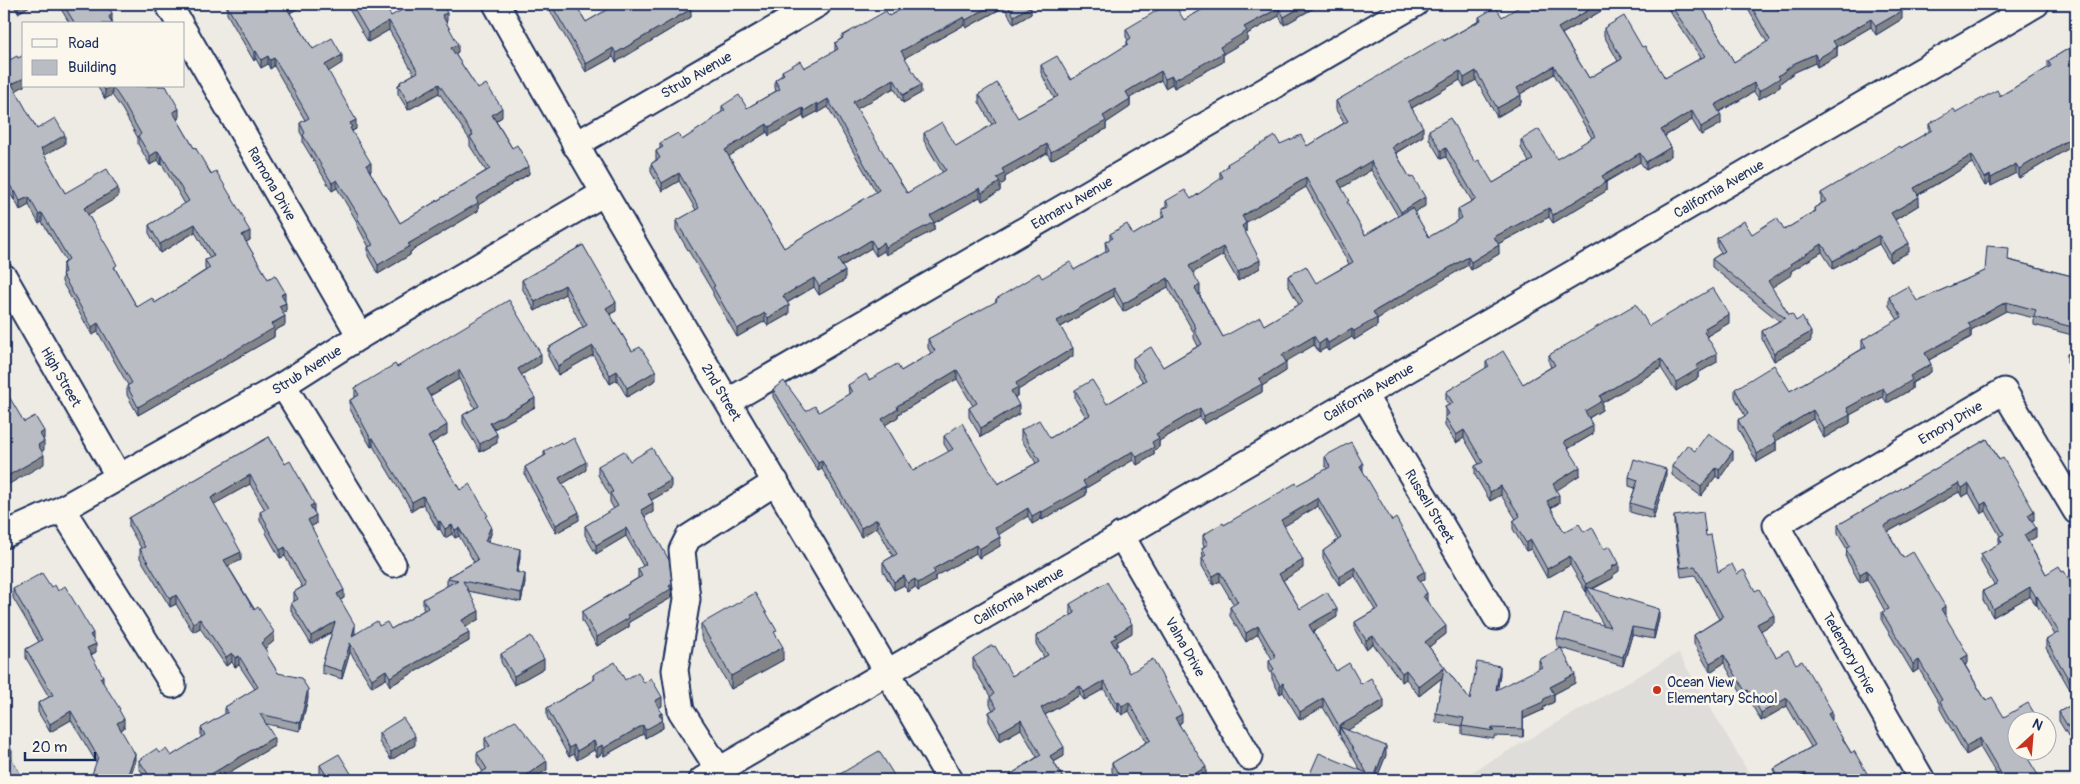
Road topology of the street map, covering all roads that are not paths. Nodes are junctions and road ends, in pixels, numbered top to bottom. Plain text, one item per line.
1 (168, 4) edge
2 (496, 4) edge
3 (818, 4) edge
4 (1415, 4) edge
5 (2036, 4) edge
6 (179, 22) edge
7 (185, 33) edge
8 (575, 145) junction
9 (604, 193) junction
10 (4, 278) edge
11 (360, 336) junction
12 (283, 385) junction
13 (1364, 394) junction
14 (729, 402) junction
15 (119, 477) junction
16 (776, 482) junction
17 (62, 509) junction
18 (2076, 511) edge
19 (1776, 525) joint
20 (4, 535) edge
21 (1121, 535) junction
22 (393, 564) dead end
23 (1496, 617) dead end
24 (888, 672) junction
25 (172, 685) dead end
26 (1249, 757) dead end
27 (710, 775) edge
28 (950, 780) edge
29 (1922, 780) edge

1 - 6 street
2 - 8 street, 2nd Street
3 - 8 street, Strub Avenue
4 - 14 street, Edmaru Avenue
5 - 13 street, California Avenue
7 - 11 street, Ramona Drive
8 - 9 street, 2nd Street
9 - 11 street, Strub Avenue
9 - 14 street, 2nd Street
10 - 15 street, High Street
11 - 12 street, Strub Avenue
12 - 15 street, Strub Avenue
12 - 22 street
13 - 21 street, California Avenue
13 - 23 street, Russell Street
14 - 16 street, 2nd Street
15 - 17 street, Strub Avenue
16 - 24 street, 2nd Street
16 - 27 street
17 - 20 street, Strub Avenue
17 - 25 street
18 - 19 street, Emory Drive
19 - 29 street, Tedemory Drive
21 - 24 street, California Avenue
21 - 26 street, Valna Drive
24 - 27 street, California Avenue
24 - 28 street, 2nd Street

